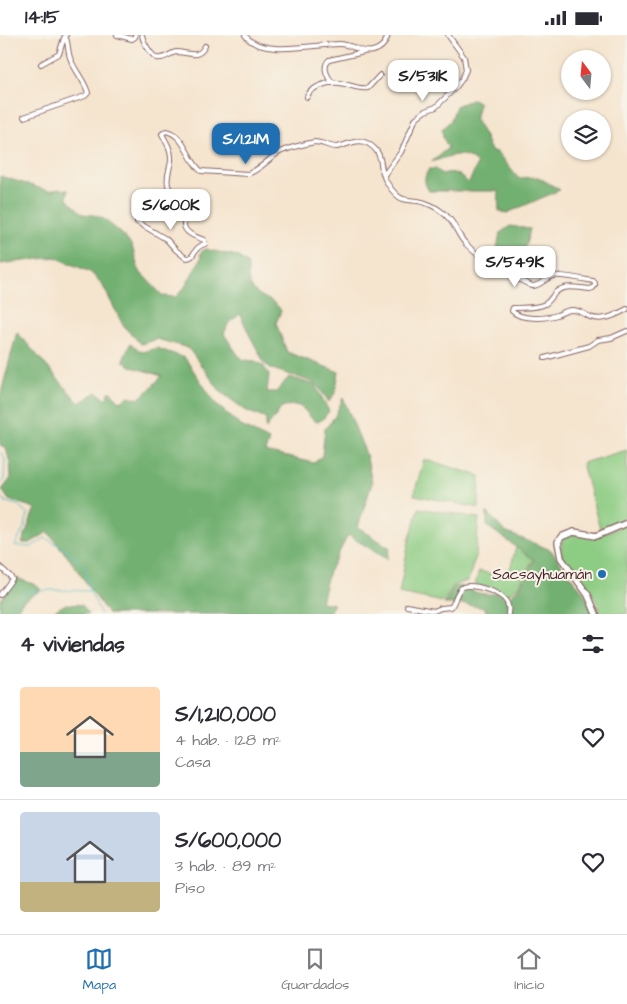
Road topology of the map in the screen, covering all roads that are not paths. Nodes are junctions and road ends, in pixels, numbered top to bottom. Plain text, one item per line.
1 (66, 35) edge
2 (117, 35) edge
3 (135, 35) edge
4 (142, 35) edge
5 (245, 35) edge
6 (388, 35) edge
7 (448, 35) edge
8 (205, 46) dead end
9 (364, 52) junction
10 (41, 64) dead end
11 (380, 75) dead end
12 (333, 83) junction
13 (307, 97) dead end
14 (24, 117) dead end
15 (384, 175) junction
16 (137, 221) dead end
17 (627, 309) edge
18 (627, 331) edge
19 (545, 359) dead end
20 (627, 523) edge
21 (0, 567) edge
22 (0, 595) edge
23 (407, 606) dead end
24 (508, 614) edge
25 (596, 614) edge

1 - 10 street
1 - 14 street
2 - 3 street
4 - 8 street
5 - 9 street
6 - 9 street
7 - 15 street
9 - 12 street
11 - 12 street
12 - 13 street
15 - 16 street
15 - 17 street
18 - 19 street
20 - 25 street
21 - 22 street
23 - 24 street

